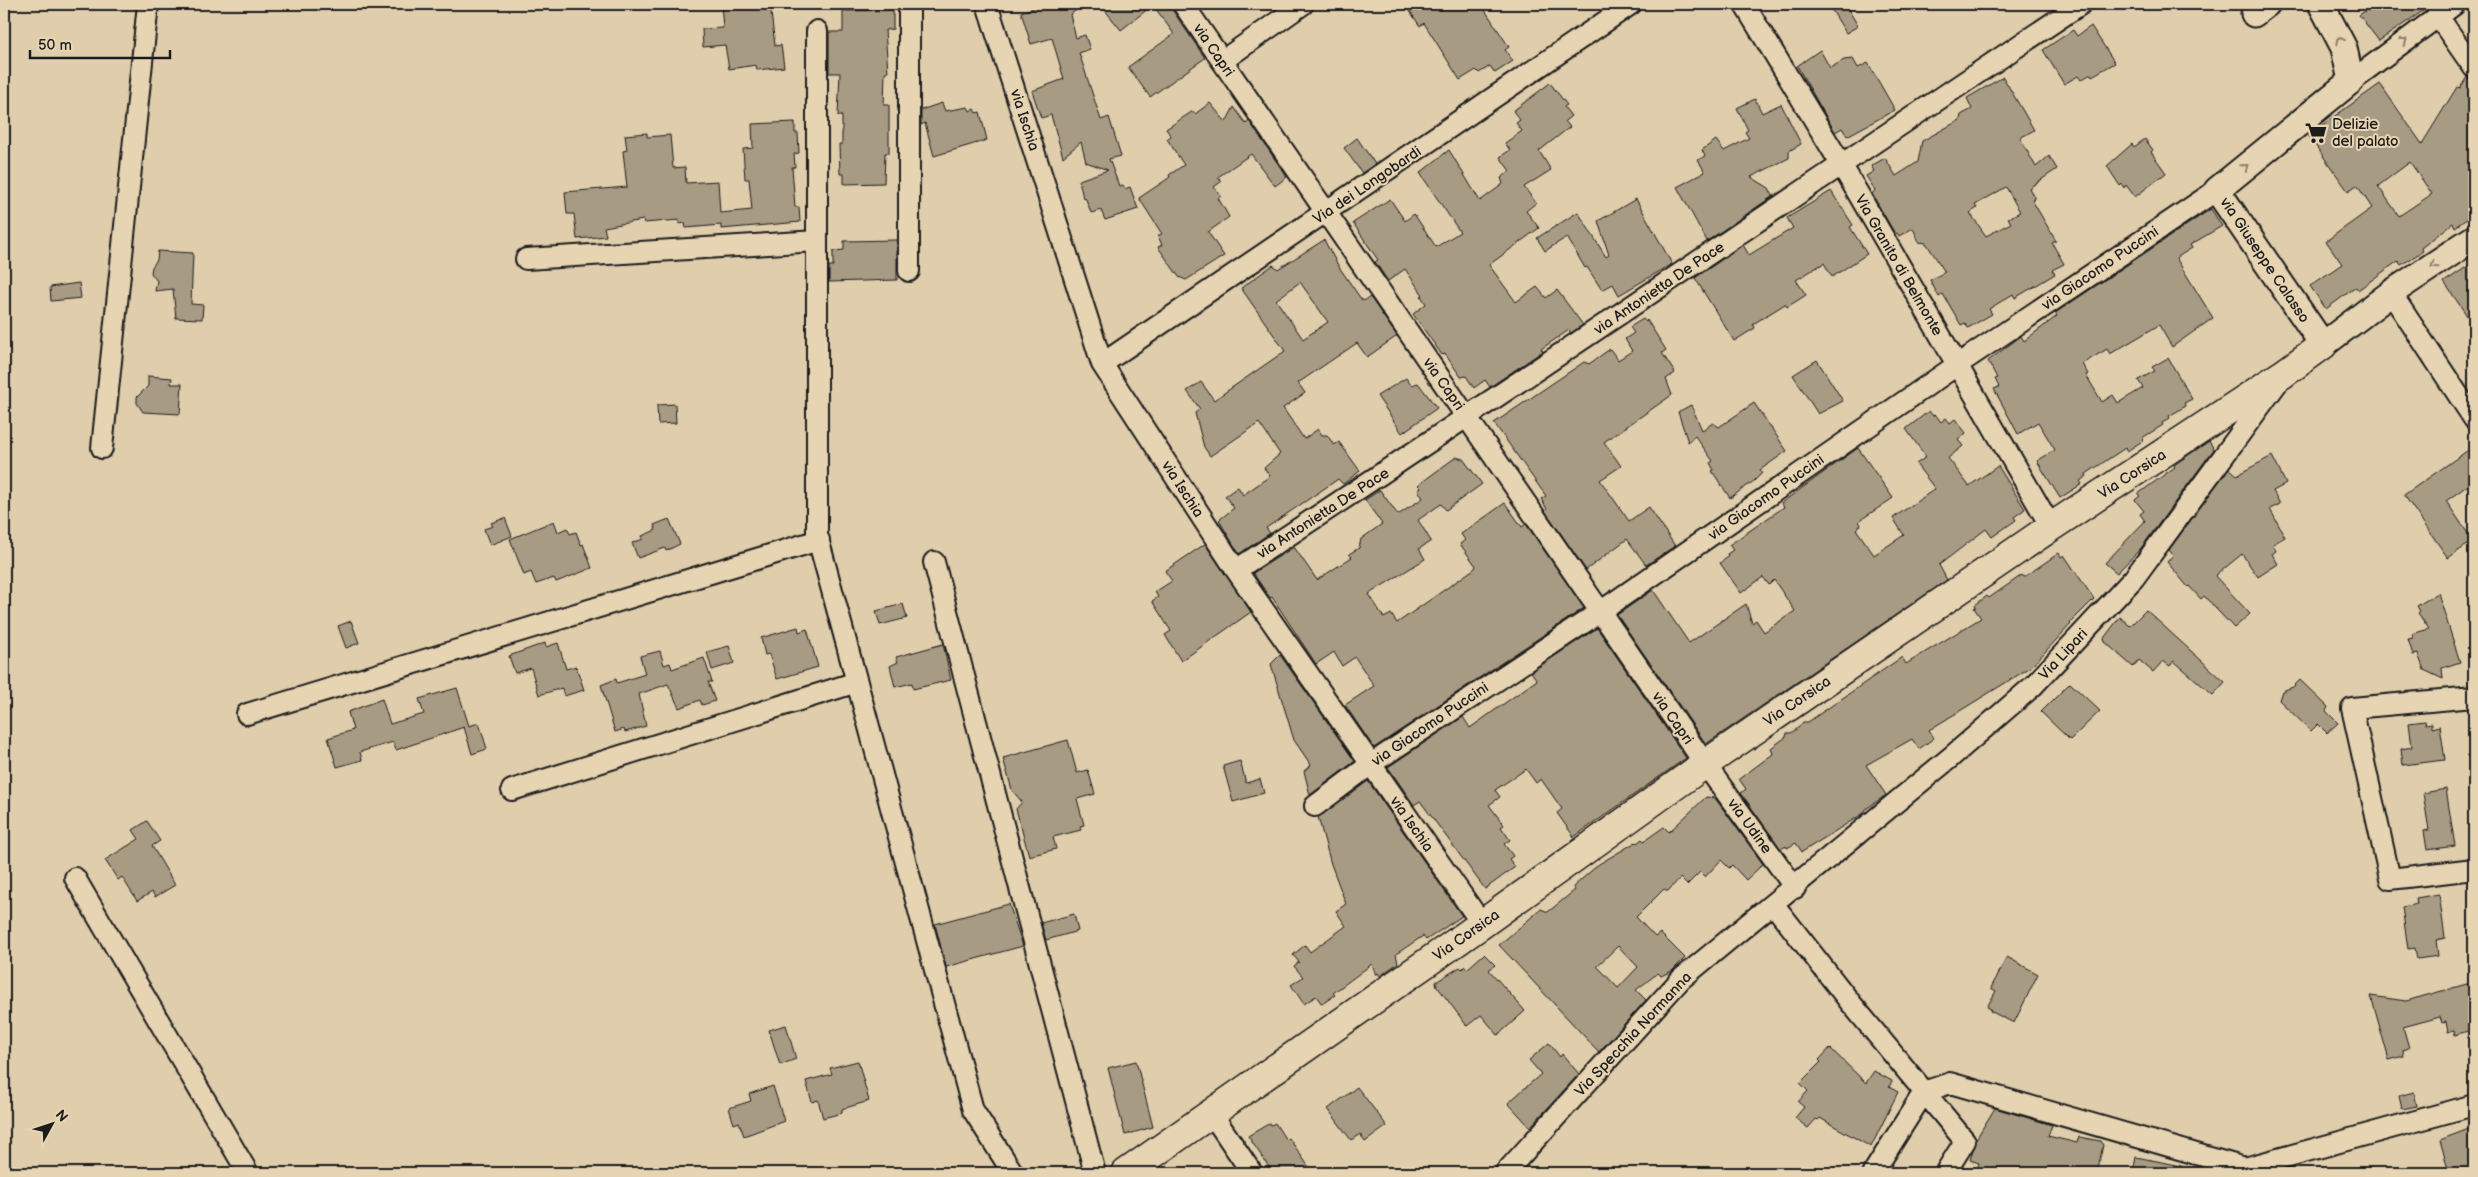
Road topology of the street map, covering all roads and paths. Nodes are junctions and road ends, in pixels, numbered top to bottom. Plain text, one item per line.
1 (148, 4) edge
2 (909, 4) edge
3 (987, 4) edge
4 (1183, 4) edge
5 (1303, 4) edge
6 (1631, 4) edge
7 (1744, 4) edge
8 (2082, 4) edge
9 (2321, 4) edge
10 (2455, 4) edge
11 (2437, 15) junction
12 (817, 31) dead end
13 (1222, 61) junction
14 (2474, 68) edge
15 (2351, 81) junction
16 (1841, 164) junction
17 (2217, 190) junction
18 (1326, 213) junction
19 (2474, 238) edge
20 (817, 241) junction
21 (526, 259) dead end
22 (909, 272) dead end
23 (2391, 294) junction
24 (2323, 344) junction
25 (1102, 364) junction
26 (1957, 365) junction
27 (2284, 374) junction
28 (1467, 418) junction
29 (2474, 418) edge
30 (102, 448) dead end
31 (2051, 527) junction
32 (818, 540) junction
33 (934, 562) dead end
34 (1236, 570) junction
35 (1600, 612) junction
36 (857, 682) junction
37 (2474, 697) edge
38 (247, 714) dead end
39 (1371, 764) junction
40 (1705, 764) junction
41 (512, 790) dead end
42 (1315, 806) dead end
43 (2474, 869) edge
44 (75, 878) dead end
45 (1794, 888) junction
46 (1774, 905) junction
47 (1482, 924) junction
48 (1924, 1092) junction
49 (2474, 1105) edge
50 (1212, 1114) junction
51 (2244, 1170) edge
52 (248, 1173) edge
53 (1013, 1173) edge
54 (1095, 1173) edge
55 (1126, 1173) edge
56 (1252, 1173) edge
57 (1505, 1173) edge
58 (1873, 1173) edge
59 (1945, 1173) edge

1 - 30 street
2 - 22 street
3 - 25 street, via Ischia
4 - 13 street, via Capri
5 - 13 street
6 - 18 street, Via dei Longobardi
7 - 16 street, Via Granito di Belmonte
8 - 16 street, via Antonietta De Pace
15 -> 9 street
10 - 11 street
11 - 14 street
15 -> 11 street
12 - 20 street
13 - 18 street, via Capri
17 -> 15 street, via Giuseppe Calasso
16 - 26 street, Via Granito di Belmonte
16 - 28 street, via Antonietta De Pace
17 - 24 street, via Giuseppe Calasso
17 - 26 street, via Giacomo Puccini
18 - 25 street, Via dei Longobardi
18 - 28 street, via Capri
19 -> 23 street, Via Corsica
20 - 21 street
20 - 32 street
23 - 24 street, Via Corsica
23 - 29 street
24 - 27 main road, Via Corsica
25 - 34 street, via Ischia
26 - 31 street, Via Granito di Belmonte
26 - 35 street, via Giacomo Puccini
27 - 31 main road, Via Corsica
27 - 45 street, Via Lipari
28 - 34 street, via Antonietta De Pace
28 - 35 street, via Capri
31 - 40 main road, Via Corsica
32 - 36 street
32 - 38 street
33 - 54 street
34 - 39 street, via Ischia
35 - 39 street, via Giacomo Puccini
35 - 40 street, via Capri
36 - 41 street
36 - 53 street
37 - 43 street
39 - 42 street, via Giacomo Puccini
39 - 47 street, via Ischia
40 - 45 street, via Udine
40 - 47 main road, Via Corsica
44 - 52 street
45 - 46 street, Via Specchia Normanna
46 - 48 street
46 - 57 street, Via Specchia Normanna
47 - 50 main road, Via Corsica
48 - 51 street
48 - 58 street
48 - 59 street
49 - 51 street
50 - 55 main road, Via Corsica
50 - 56 street

